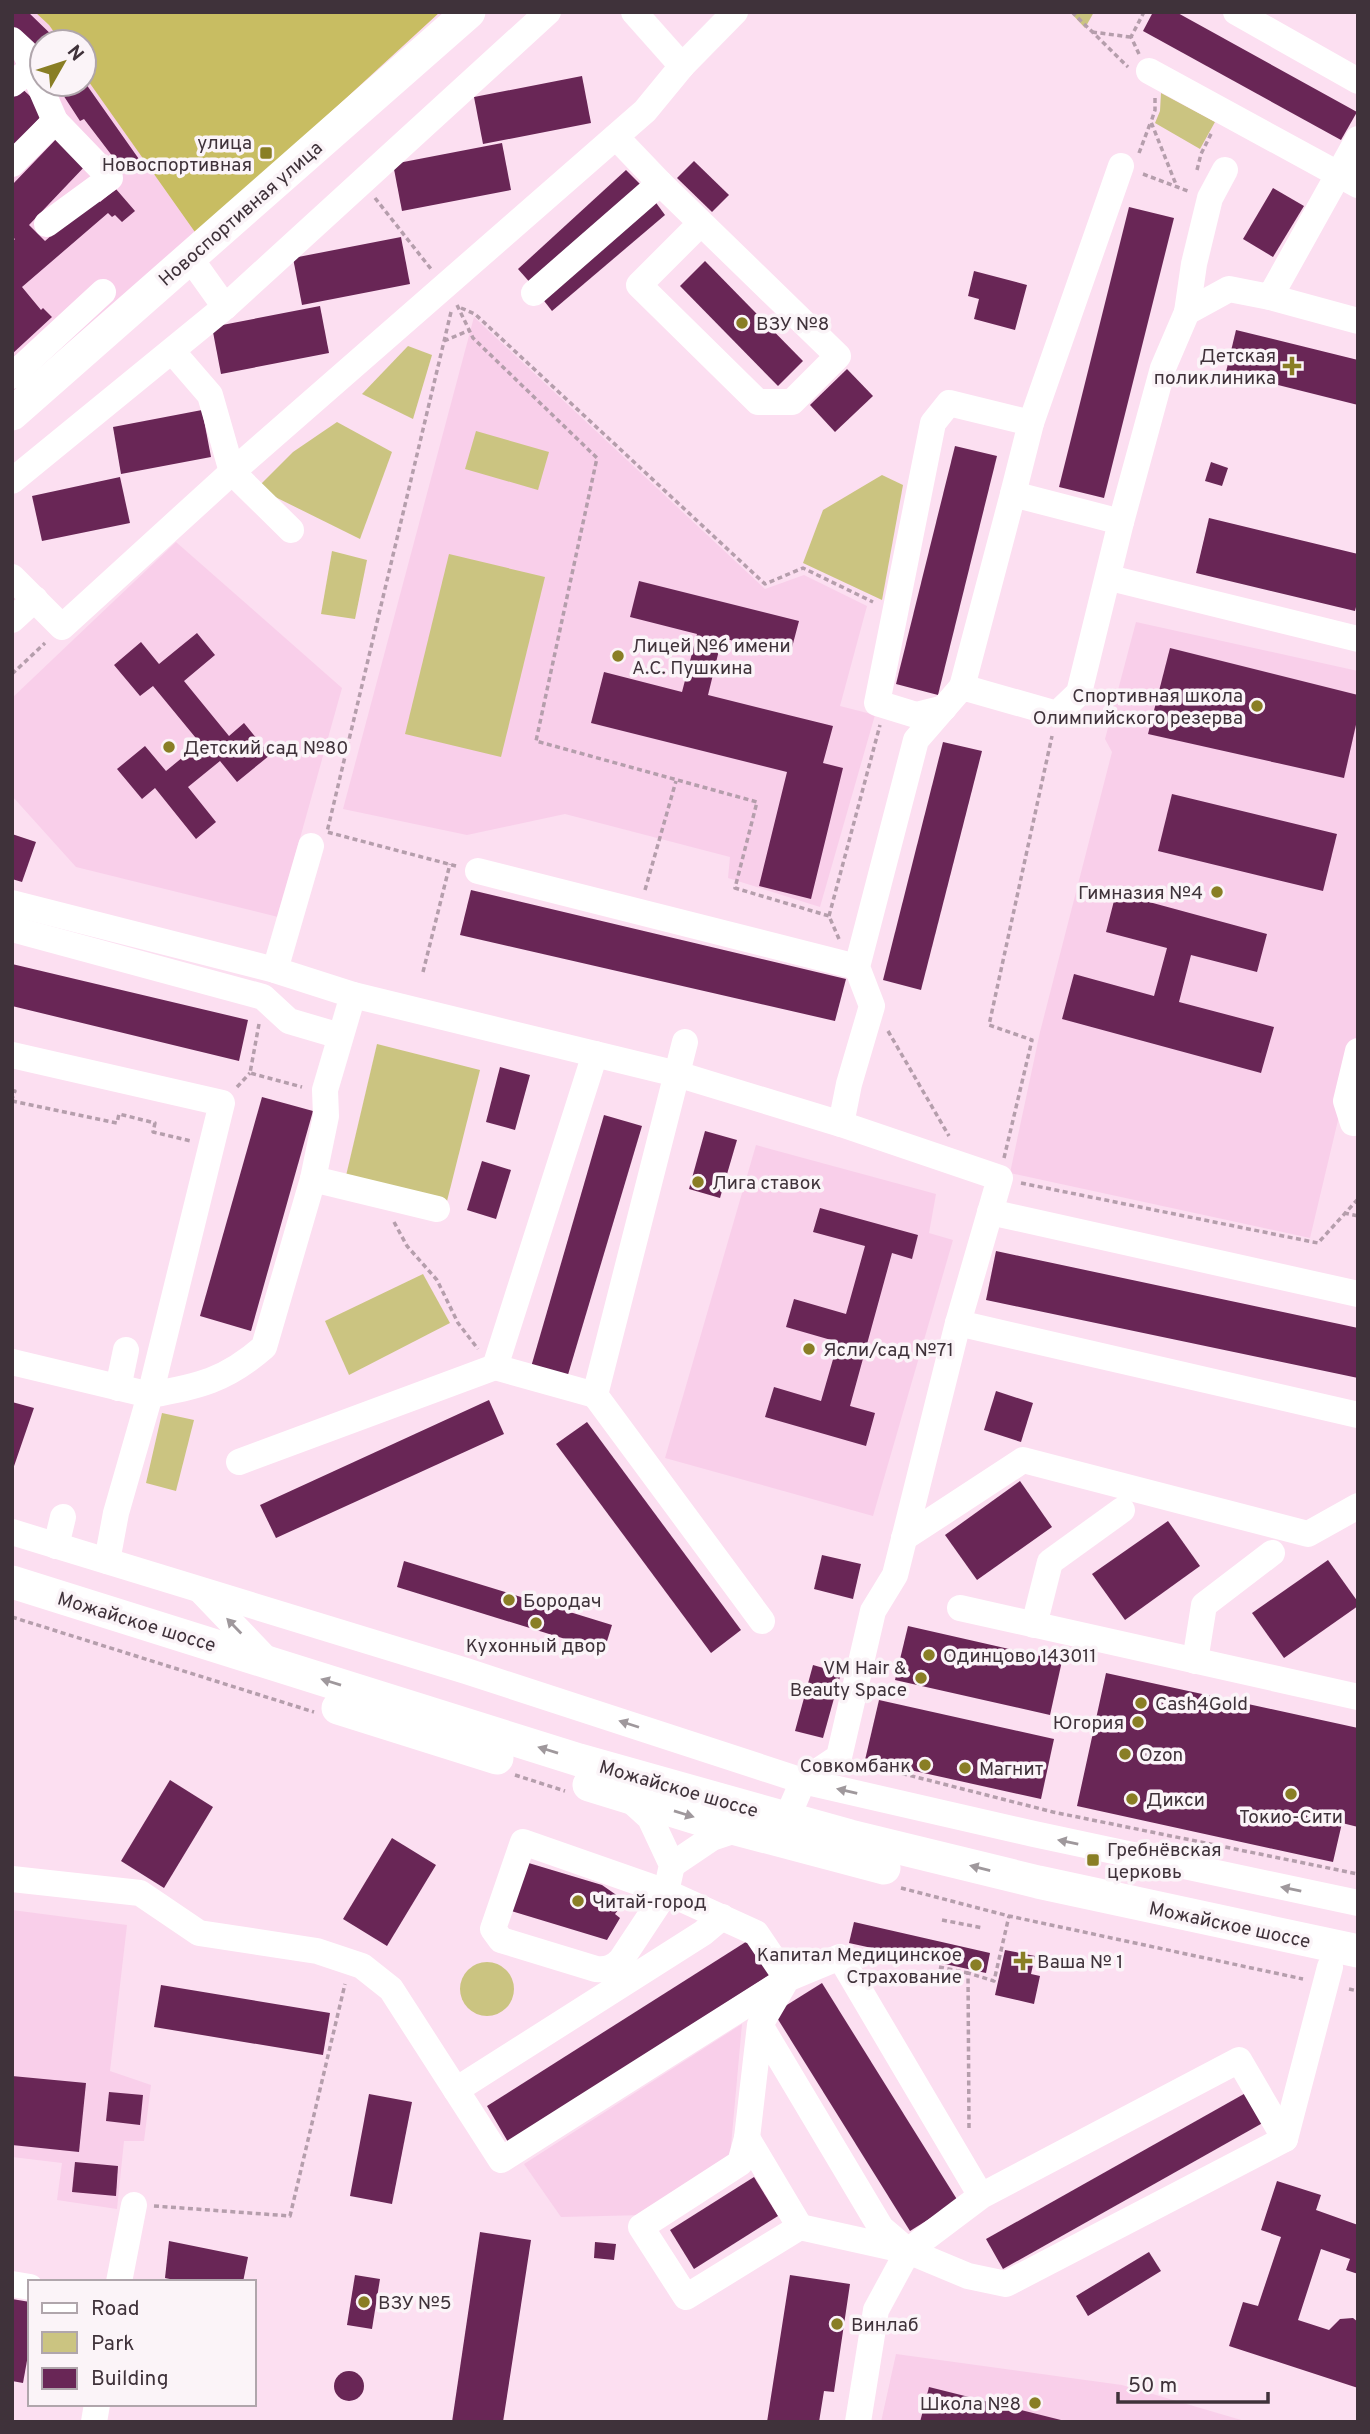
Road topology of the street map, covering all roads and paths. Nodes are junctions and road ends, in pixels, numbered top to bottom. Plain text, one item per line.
1 (469, 12) edge
2 (548, 12) edge
3 (634, 12) edge
4 (736, 12) edge
5 (1072, 12) edge
6 (1144, 12) edge
7 (1236, 12) edge
8 (1090, 31) junction
9 (1131, 37) junction
10 (12, 40) edge
11 (682, 66) junction
12 (22, 76) edge
13 (1146, 79) junction
14 (1358, 81) edge
15 (1222, 111) junction
16 (55, 121) junction
17 (1151, 122) junction
18 (616, 137) junction
19 (1358, 139) edge
20 (12, 164) edge
21 (1127, 168) junction
22 (1225, 170) dead end
23 (1348, 180) edge
24 (362, 181) junction
25 (660, 183) junction
26 (1177, 187) junction
27 (1201, 195) junction
28 (701, 223) junction
29 (47, 224) dead end
30 (190, 258) junction
31 (103, 292) dead end
32 (534, 293) dead end
33 (451, 297) junction
34 (1270, 298) junction
35 (225, 307) junction
36 (1187, 312) junction
37 (1358, 321) edge
38 (470, 330) junction
39 (444, 341) junction
40 (172, 351) junction
41 (12, 376) edge
42 (12, 414) edge
43 (1031, 424) junction
44 (232, 472) junction
45 (12, 481) edge
46 (1013, 494) junction
47 (1122, 523) junction
48 (291, 530) dead end
49 (12, 576) edge
50 (1110, 578) junction
51 (34, 599) junction
52 (895, 612) junction
53 (12, 620) edge
54 (62, 627) junction
55 (1358, 639) edge
56 (12, 674) edge
57 (962, 688) junction
58 (885, 705) junction
59 (944, 708) junction
60 (1056, 713) junction
61 (676, 781) junction
62 (311, 846) dead end
63 (450, 864) junction
64 (478, 871) joint
65 (12, 903) edge
66 (638, 912) junction
67 (829, 916) junction
68 (12, 929) edge
69 (853, 966) junction
70 (275, 970) junction
71 (423, 972) dead end
72 (353, 995) junction
73 (872, 1006) junction
74 (340, 1036) junction
75 (685, 1042) dead end
76 (1358, 1051) edge
77 (595, 1054) junction
78 (12, 1055) edge
79 (677, 1074) junction
80 (12, 1091) edge
81 (12, 1100) edge
82 (1353, 1123) dead end
83 (841, 1124) junction
84 (960, 1139) dead end
85 (994, 1150) dead end
86 (188, 1153) dead end
87 (1002, 1166) junction
88 (313, 1179) junction
89 (380, 1195) junction
90 (1358, 1199) edge
91 (437, 1209) dead end
92 (990, 1212) junction
93 (1344, 1213) junction
94 (1358, 1216) edge
95 (1358, 1294) edge
96 (958, 1323) junction
97 (126, 1350) dead end
98 (12, 1362) edge
99 (494, 1367) junction
100 (118, 1388) junction
101 (150, 1395) junction
102 (595, 1395) junction
103 (1358, 1415) edge
104 (239, 1462) dead end
105 (1358, 1506) edge
106 (1122, 1510) dead end
107 (63, 1517) dead end
108 (12, 1532) edge
109 (904, 1538) junction
110 (56, 1546) junction
111 (1272, 1553) dead end
112 (107, 1561) junction
113 (12, 1582) edge
114 (198, 1588) junction
115 (12, 1605) edge
116 (960, 1608) dead end
117 (762, 1621) dead end
118 (1034, 1625) junction
119 (1195, 1661) junction
120 (270, 1663) junction
121 (1358, 1697) edge
122 (839, 1758) junction
123 (803, 1781) junction
124 (627, 1797) junction
125 (787, 1818) junction
126 (736, 1830) junction
127 (672, 1865) junction
128 (1358, 1874) edge
129 (12, 1879) edge
130 (666, 1892) junction
131 (1358, 1903) edge
132 (1009, 1916) dead end
133 (722, 1917) junction
134 (942, 1920) dead end
135 (983, 1928) dead end
136 (1358, 1951) edge
137 (350, 1962) junction
138 (939, 1966) dead end
139 (1344, 1970) edge
140 (968, 1973) junction
141 (787, 1979) junction
142 (760, 2025) junction
143 (456, 2090) junction
144 (747, 2138) junction
145 (1285, 2139) junction
146 (967, 2172) junction
147 (981, 2196) junction
148 (134, 2205) joint
149 (800, 2227) junction
150 (908, 2251) junction
151 (119, 2280) edge
152 (858, 2422) edge

1 - 30 main road, Новоспортивная улица
2 - 24 street
3 - 11 street
4 - 11 street
5 - 8 path
6 - 9 path
7 - 14 street
8 - 9 path
8 - 13 path
9 - 13 path
10 - 12 street
11 - 18 street
12 - 16 street
13 - 15 street
13 - 17 path
15 - 23 street
15 - 27 path
16 - 20 street
16 - 29 street
17 - 21 path
17 - 26 path
18 - 25 street
18 - 33 street
19 - 23 street
21 - 26 path
21 - 43 street
22 - 27 street
23 - 34 street
24 - 33 path
24 - 35 street
25 - 28 street
25 - 32 street
26 - 27 path
27 - 36 street
28 - 28 street
30 - 35 street
30 - 42 main road, Новоспортивная улица
31 - 41 street
33 - 38 path
33 - 39 path
33 - 44 street
33 - 52 path
34 - 36 street
34 - 37 street
35 - 40 street
36 - 47 street
38 - 39 path
38 - 61 path
39 - 63 path
40 - 44 street
40 - 45 street
43 - 46 street
43 - 52 street
44 - 48 street
44 - 54 street
46 - 47 street
46 - 57 street
47 - 50 street
49 - 51 street
50 - 55 street
50 - 60 street
51 - 53 street
51 - 54 street
52 - 58 street
54 - 56 path
57 - 59 street
57 - 60 street
58 - 59 street
58 - 67 path
59 - 69 street
60 - 87 path
61 - 66 path
61 - 67 path
62 - 70 street
63 - 64 path
63 - 71 path
64 - 66 street
65 - 70 street
66 - 69 street
67 - 69 path
68 - 74 street
69 - 73 street
70 - 72 street
72 - 74 street
72 - 77 street
73 - 83 street
73 - 84 path
74 - 88 street
75 - 79 street
76 - 82 street
77 - 79 street
77 - 99 street
78 - 101 street
79 - 83 street
79 - 102 street
80 - 81 path
81 - 86 path
83 - 87 street
85 - 87 path
87 - 92 street
87 - 93 path
88 - 89 street
88 - 101 street
89 - 91 street
89 - 99 path
90 - 93 path
92 - 95 street
92 - 96 street
93 - 94 path
96 - 103 street
96 - 109 street
97 - 100 street
98 - 100 street
99 - 102 street
99 - 104 street
100 - 101 street
101 - 112 street
102 - 117 street
105 - 109 street
106 - 118 street
107 - 110 street
108 - 110 street
109 - 122 street
110 - 112 street
111 - 119 street
112 - 114 street
113 - 120 main road, Можайское шоссе
120 -> 114 street
123 -> 114 street
115 - 124 main road, Можайское шоссе
116 - 118 street
118 - 119 street
119 - 121 street
125 -> 120 main road, Можайское шоссе
122 - 123 street
122 - 128 path
123 - 125 street
131 -> 123 street
124 -> 126 main road, Можайское шоссе
124 - 127 street
136 -> 125 main road, Можайское шоссе
126 - 127 street
126 - 139 main road, Можайское шоссе
127 - 130 street
129 - 137 street
130 - 130 street
130 - 133 street
132 - 140 path
133 - 141 street
133 - 143 street
134 - 135 path
137 - 143 street
137 - 148 path
138 - 140 path
139 - 145 street
140 - 146 path
141 - 142 street
141 - 143 street
141 - 146 street
142 - 144 street
142 - 150 street
144 - 149 street
144 - 149 street
145 - 147 street
145 - 150 street
146 - 147 street
147 - 150 street
148 - 151 street
149 - 150 street
150 - 152 street

